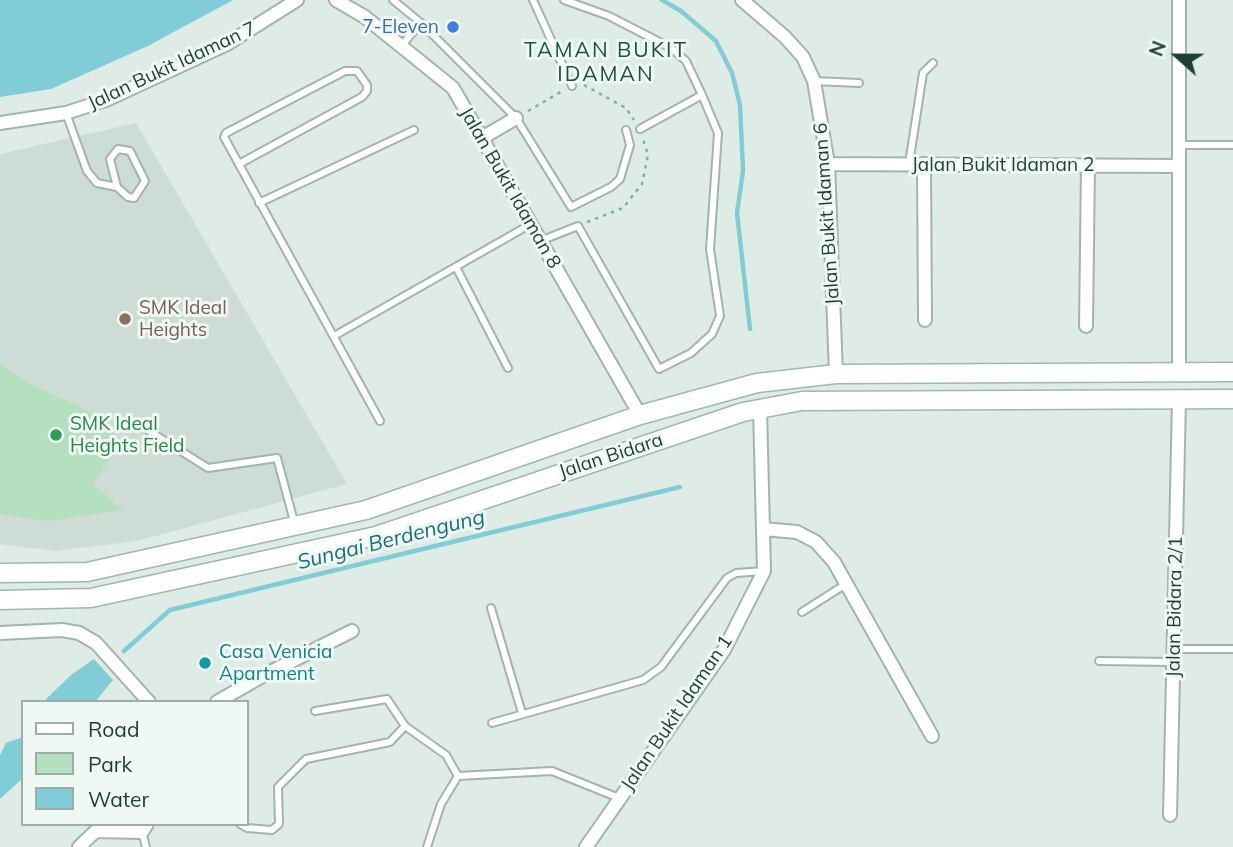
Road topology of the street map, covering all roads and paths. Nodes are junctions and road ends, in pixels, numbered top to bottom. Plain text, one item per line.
1 (297, 0) edge
2 (336, 0) edge
3 (393, 0) edge
4 (533, 0) edge
5 (564, 0) edge
6 (742, 0) edge
7 (1179, 0) edge
8 (421, 23) junction
9 (401, 46) junction
10 (933, 63) dead end
11 (814, 80) junction
12 (859, 83) dead end
13 (572, 86) junction
14 (702, 95) junction
15 (66, 113) junction
16 (516, 118) junction
17 (0, 123) edge
18 (640, 129) joint
19 (414, 130) dead end
20 (626, 130) dead end
21 (482, 138) junction
22 (1179, 145) junction
23 (1233, 145) edge
24 (239, 164) junction
25 (828, 164) junction
26 (909, 164) junction
27 (925, 164) junction
28 (1088, 165) junction
29 (1179, 166) junction
30 (117, 187) junction
31 (259, 202) junction
32 (531, 225) junction
33 (540, 241) junction
34 (456, 267) junction
35 (925, 320) dead end
36 (1086, 326) dead end
37 (334, 335) junction
38 (508, 368) dead end
39 (1179, 372) junction
40 (1233, 372) edge
41 (836, 374) junction
42 (1179, 399) junction
43 (1233, 400) edge
44 (760, 408) junction
45 (640, 415) junction
46 (380, 421) dead end
47 (149, 431) dead end
48 (296, 527) junction
49 (763, 529) junction
50 (764, 571) junction
51 (0, 573) edge
52 (846, 584) junction
53 (0, 600) edge
54 (491, 608) dead end
55 (802, 612) dead end
56 (352, 631) dead end
57 (0, 634) edge
58 (1233, 649) edge
59 (1173, 656) junction
60 (1098, 661) dead end
61 (147, 700) edge
62 (221, 700) edge
63 (315, 711) dead end
64 (522, 713) junction
65 (492, 723) dead end
66 (405, 726) junction
67 (932, 736) dead end
68 (458, 776) junction
69 (620, 797) junction
70 (1170, 815) dead end
71 (244, 826) edge
72 (99, 828) edge
73 (144, 828) edge
74 (79, 847) edge
75 (146, 847) edge
76 (427, 847) edge
77 (586, 847) edge

1 - 15 street, Jalan Bukit Idaman 7
2 - 9 street, Jalan Bukit Idaman 8
3 - 8 lane
4 - 13 lane
5 - 14 lane
6 - 11 street, Jalan Bukit Idaman 6
7 - 22 street
8 - 9 lane
8 - 16 lane
9 - 21 street, Jalan Bukit Idaman 8
10 - 26 lane
11 - 12 lane
11 - 25 street, Jalan Bukit Idaman 6
13 - 16 path
13 - 18 path
14 - 18 lane
14 - 33 lane
15 - 17 street, Jalan Bukit Idaman 7
15 - 30 lane
16 - 20 lane
16 - 21 street
19 - 31 lane
21 - 32 street, Jalan Bukit Idaman 8
22 - 23 lane
22 - 29 street
24 - 24 lane
24 - 31 lane
25 - 26 street, Jalan Bukit Idaman 2
25 - 41 street, Jalan Bukit Idaman 6
26 - 27 street, Jalan Bukit Idaman 2
27 - 28 street, Jalan Bukit Idaman 2
27 - 35 street
28 - 29 street, Jalan Bukit Idaman 2
28 - 36 street
29 - 39 street
30 - 30 lane
31 - 37 lane
32 - 33 street, Jalan Bukit Idaman 8
32 - 34 lane
33 - 45 street, Jalan Bukit Idaman 8
34 - 37 lane
34 - 38 lane
37 - 46 lane
39 - 40 main road, Jalan Bidara
39 - 41 main road, Jalan Bidara
41 - 45 main road, Jalan Bidara
42 - 43 main road, Jalan Bidara
42 - 44 main road, Jalan Bidara
42 - 59 street, Jalan Bidara 2/1
44 - 49 street, Jalan Bukit Idaman 1
44 - 53 main road, Jalan Bidara
45 - 48 main road, Jalan Bidara
47 - 48 lane
48 - 51 main road, Jalan Bidara
49 - 50 street, Jalan Bukit Idaman 1
49 - 52 street
50 - 64 lane
50 - 69 street, Jalan Bukit Idaman 1
52 - 55 lane
52 - 67 street
54 - 64 lane
56 - 62 street
57 - 61 street
58 - 59 lane
59 - 60 lane
59 - 70 street, Jalan Bidara 2/1
63 - 66 lane
64 - 65 lane
66 - 68 lane
66 - 71 lane
68 - 69 lane
68 - 76 lane
69 - 77 street, Jalan Bukit Idaman 1
72 - 73 street
72 - 74 street
73 - 75 lane

